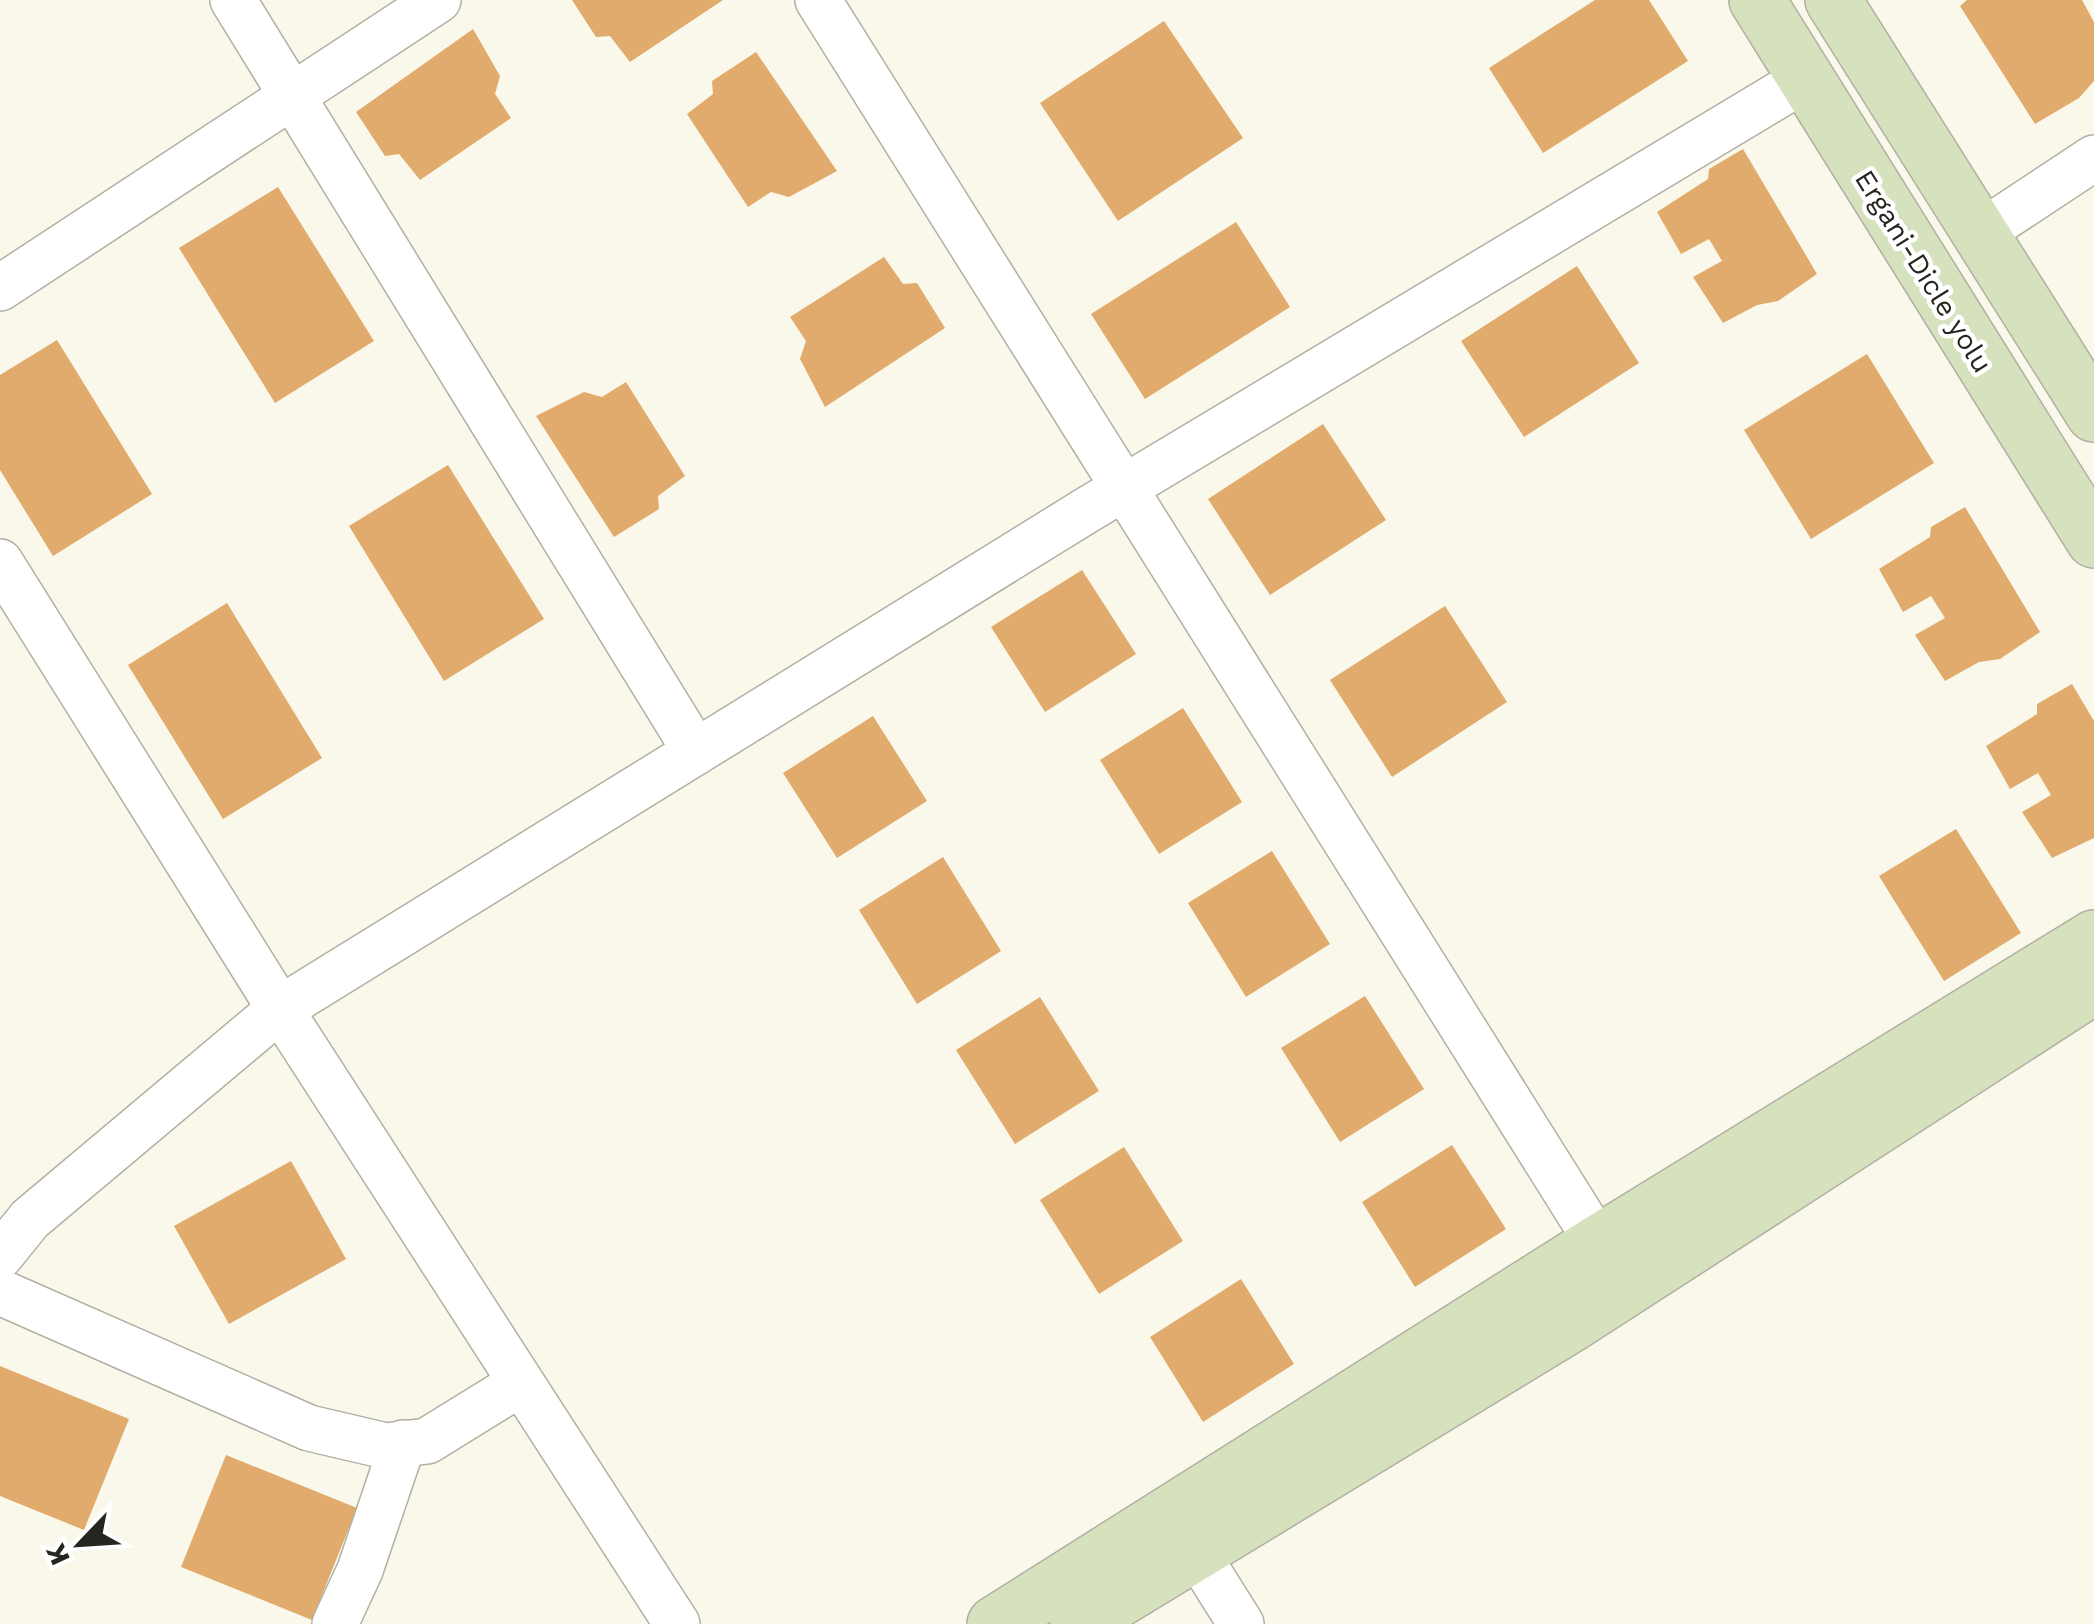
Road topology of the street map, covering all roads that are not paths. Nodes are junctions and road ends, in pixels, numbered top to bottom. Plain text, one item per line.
1 (232, 0) edge
2 (438, 0) edge
3 (818, 0) edge
4 (1757, 0) edge
5 (1833, 0) edge
6 (1806, 79) junction
7 (292, 98) junction
8 (2094, 158) edge
9 (1982, 232) junction
10 (0, 288) edge
11 (2094, 414) edge
12 (1124, 490) junction
13 (2094, 540) edge
14 (0, 562) edge
15 (696, 752) junction
16 (2094, 938) edge
17 (2094, 986) edge
18 (280, 1008) junction
19 (1598, 1242) junction
20 (0, 1256) edge
21 (0, 1292) edge
22 (522, 1384) junction
23 (403, 1444) junction
24 (1184, 1532) junction
25 (335, 1624) edge
26 (677, 1624) edge
27 (995, 1624) edge
28 (1078, 1624) edge
29 (1241, 1624) edge

1 - 7 street
2 - 7 street
3 - 12 street
4 - 6 street, Ergani-Dicle yolu
5 - 9 street
6 - 12 street
6 - 13 street, Ergani-Dicle yolu
7 - 10 street
7 - 15 street
8 - 9 street
9 - 11 street
12 - 15 street
12 - 19 street
14 - 18 street
15 - 18 street
16 - 19 street
17 - 24 street
18 - 20 street
18 - 22 street
19 - 24 street
21 - 23 street
22 - 23 street
22 - 26 street
23 - 25 street
24 - 27 street
24 - 28 street
24 - 29 street

